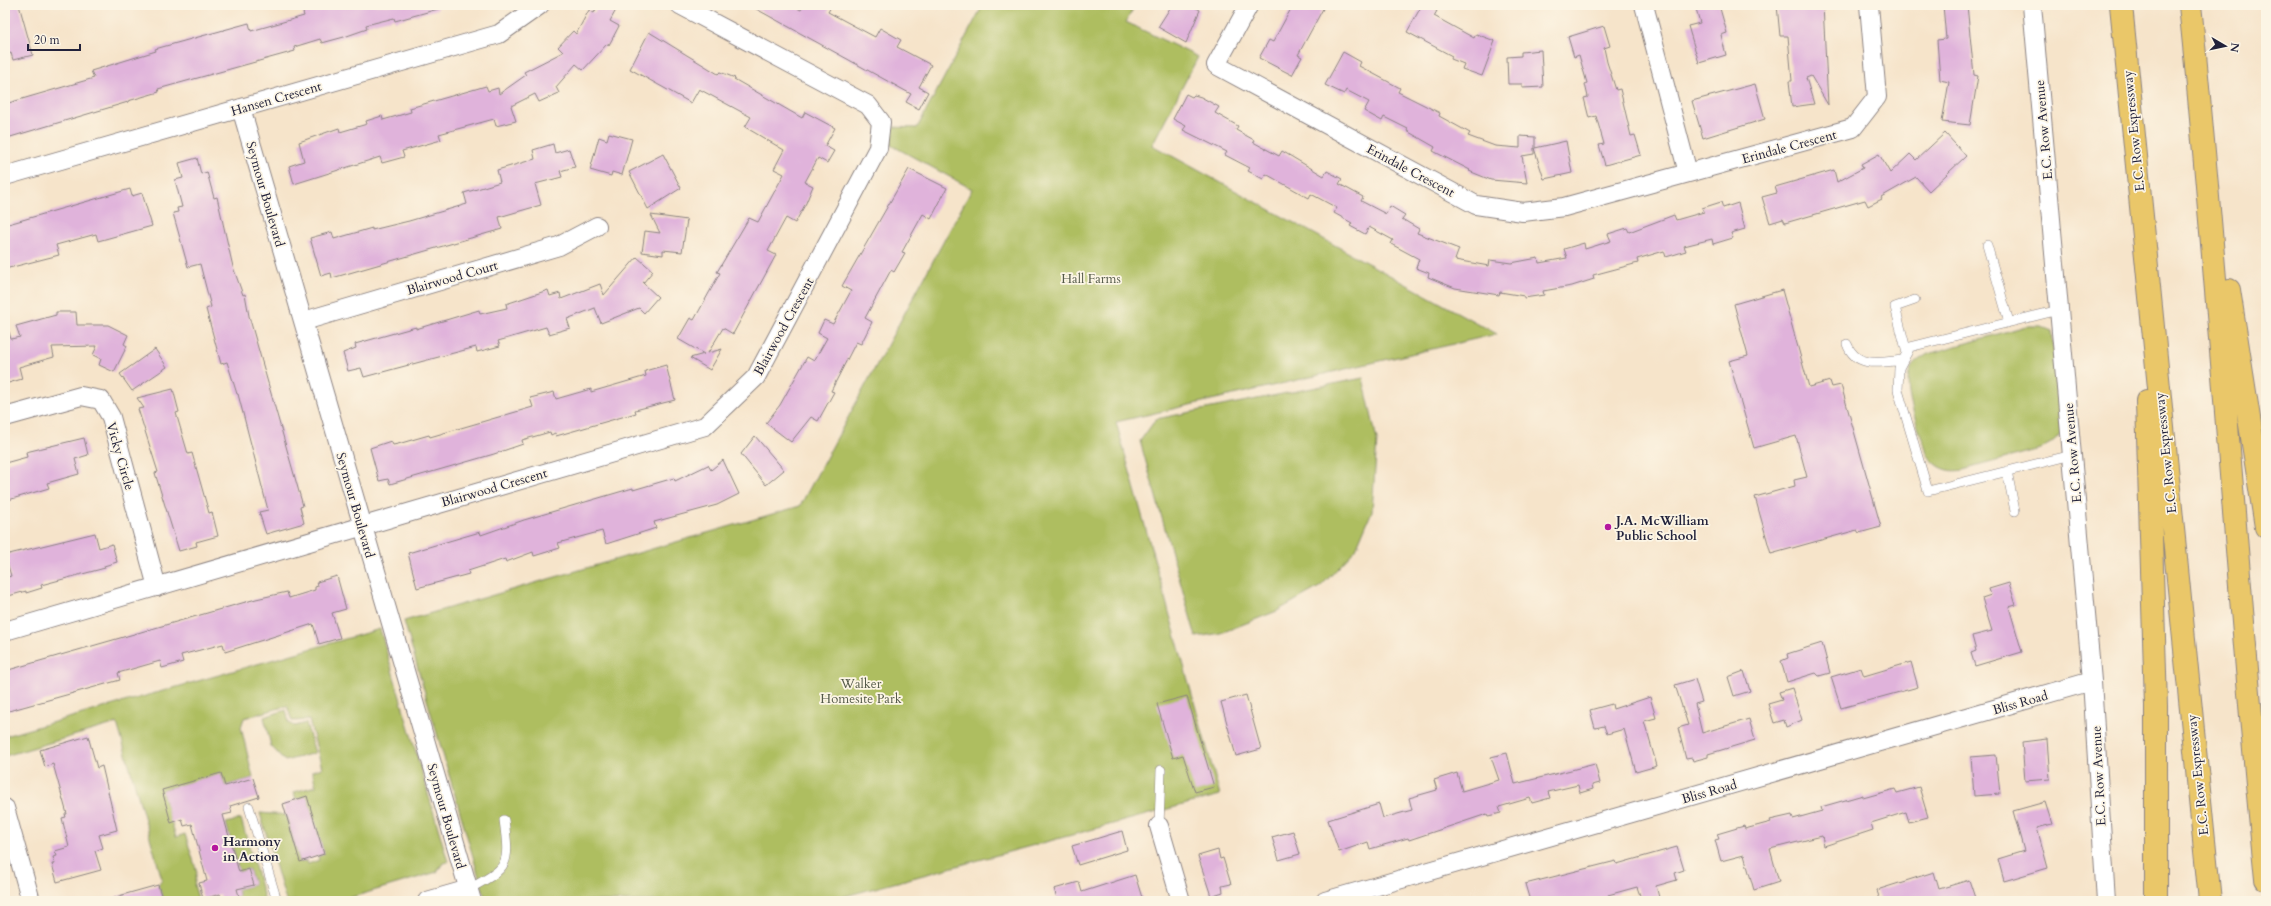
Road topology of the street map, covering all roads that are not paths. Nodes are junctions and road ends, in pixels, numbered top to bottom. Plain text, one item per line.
1 (540, 5) edge
2 (680, 5) edge
3 (1250, 5) edge
4 (1644, 5) edge
5 (1869, 5) edge
6 (2032, 5) edge
7 (2121, 5) edge
8 (2190, 5) edge
9 (241, 108) junction
10 (1688, 173) junction
11 (5, 176) edge
12 (2208, 183) junction
13 (597, 226) dead end
14 (1987, 245) dead end
15 (2148, 282) junction
16 (1915, 300) dead end
17 (2059, 310) junction
18 (304, 321) junction
19 (2009, 322) junction
20 (1847, 344) dead end
21 (1905, 357) junction
22 (5, 418) edge
23 (2072, 455) junction
24 (2008, 471) junction
25 (2015, 511) dead end
26 (361, 525) junction
27 (2266, 527) edge
28 (157, 587) junction
29 (5, 631) edge
30 (2092, 681) junction
31 (1161, 770) dead end
32 (249, 807) dead end
33 (5, 808) edge
34 (504, 820) dead end
35 (1159, 826) joint
36 (2266, 879) edge
37 (470, 895) edge
38 (32, 901) edge
39 (277, 901) edge
40 (427, 901) edge
41 (1181, 901) edge
42 (1325, 901) edge
43 (2106, 901) edge
44 (2156, 901) edge
45 (2210, 901) edge

1 - 9 street, Hansen Crescent
2 - 26 street, Blairwood Crescent
3 - 10 street, Erindale Crescent
4 - 10 street
5 - 10 street, Erindale Crescent
6 - 17 street, E.C. Row Avenue
7 - 15 highway, E.C. Row Expressway
8 - 12 highway
9 - 11 street, Hansen Crescent
9 - 18 street, Seymour Boulevard
12 - 27 highway
12 - 36 highway
13 - 18 street, Blairwood Court
14 - 19 lane
15 - 44 highway
15 - 45 highway, E.C. Row Expressway
16 - 21 lane
17 - 19 lane
17 - 23 street, E.C. Row Avenue
18 - 26 street, Seymour Boulevard
19 - 21 lane
20 - 21 lane
21 - 24 lane
22 - 28 street, Vicky Circle
23 - 24 lane
23 - 30 street, E.C. Row Avenue
24 - 25 lane
26 - 28 street
26 - 37 street, Seymour Boulevard
28 - 29 street
30 - 42 street, Bliss Road
30 - 43 street, E.C. Row Avenue
31 - 35 lane
32 - 39 lane
33 - 38 street
34 - 37 lane
35 - 41 street
37 - 40 street

